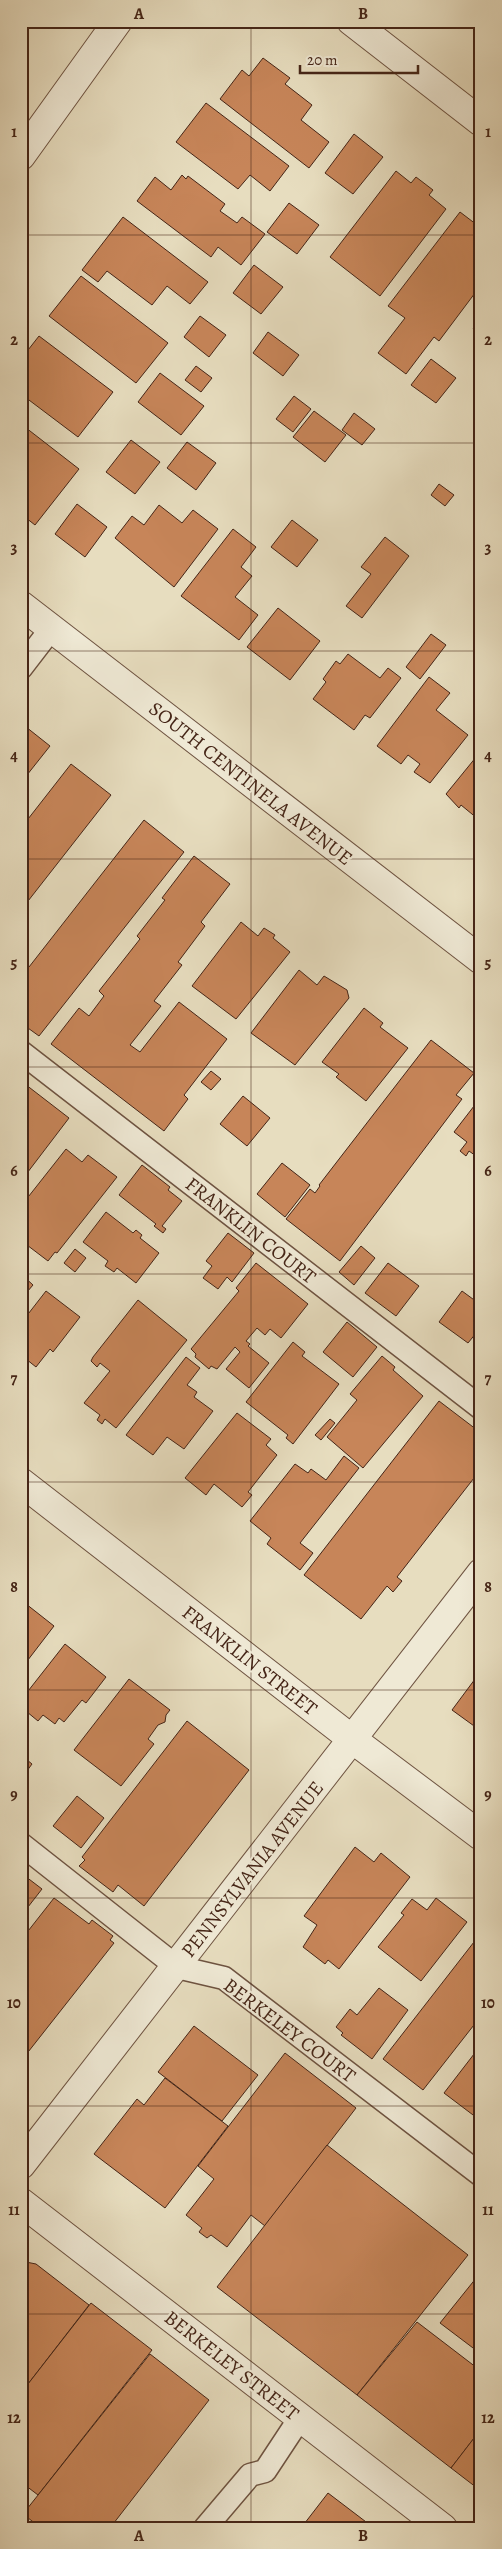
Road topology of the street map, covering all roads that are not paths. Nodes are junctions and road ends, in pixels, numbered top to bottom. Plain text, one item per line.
1 (118, 21) edge
2 (351, 21) edge
3 (481, 122) edge
4 (21, 156) edge
5 (21, 605) edge
6 (51, 629) junction
7 (21, 668) edge
8 (481, 960) edge
9 (21, 1052) edge
10 (481, 1408) edge
11 (21, 1482) edge
12 (481, 1573) edge
13 (352, 1739) junction
14 (481, 1836) edge
15 (21, 1844) edge
16 (177, 1967) junction
17 (21, 2165) edge
18 (481, 2175) edge
19 (21, 2202) edge
20 (300, 2418) junction
21 (206, 2528) edge
22 (443, 2528) edge

1 - 4 street
2 - 3 street
5 - 6 street, SOUTH CENTINELA AVENUE
6 - 7 lane
6 - 8 street, SOUTH CENTINELA AVENUE
9 - 10 lane, FRANKLIN COURT
11 - 13 street, FRANKLIN STREET
12 - 13 street, PENNSYLVANIA AVENUE
13 - 14 street, FRANKLIN STREET
13 - 16 street, PENNSYLVANIA AVENUE
15 - 16 lane, BERKELEY COURT
16 - 17 street, PENNSYLVANIA AVENUE
16 - 18 lane, BERKELEY COURT
19 - 20 street, BERKELEY STREET
20 - 21 lane
20 - 22 street, BERKELEY STREET

